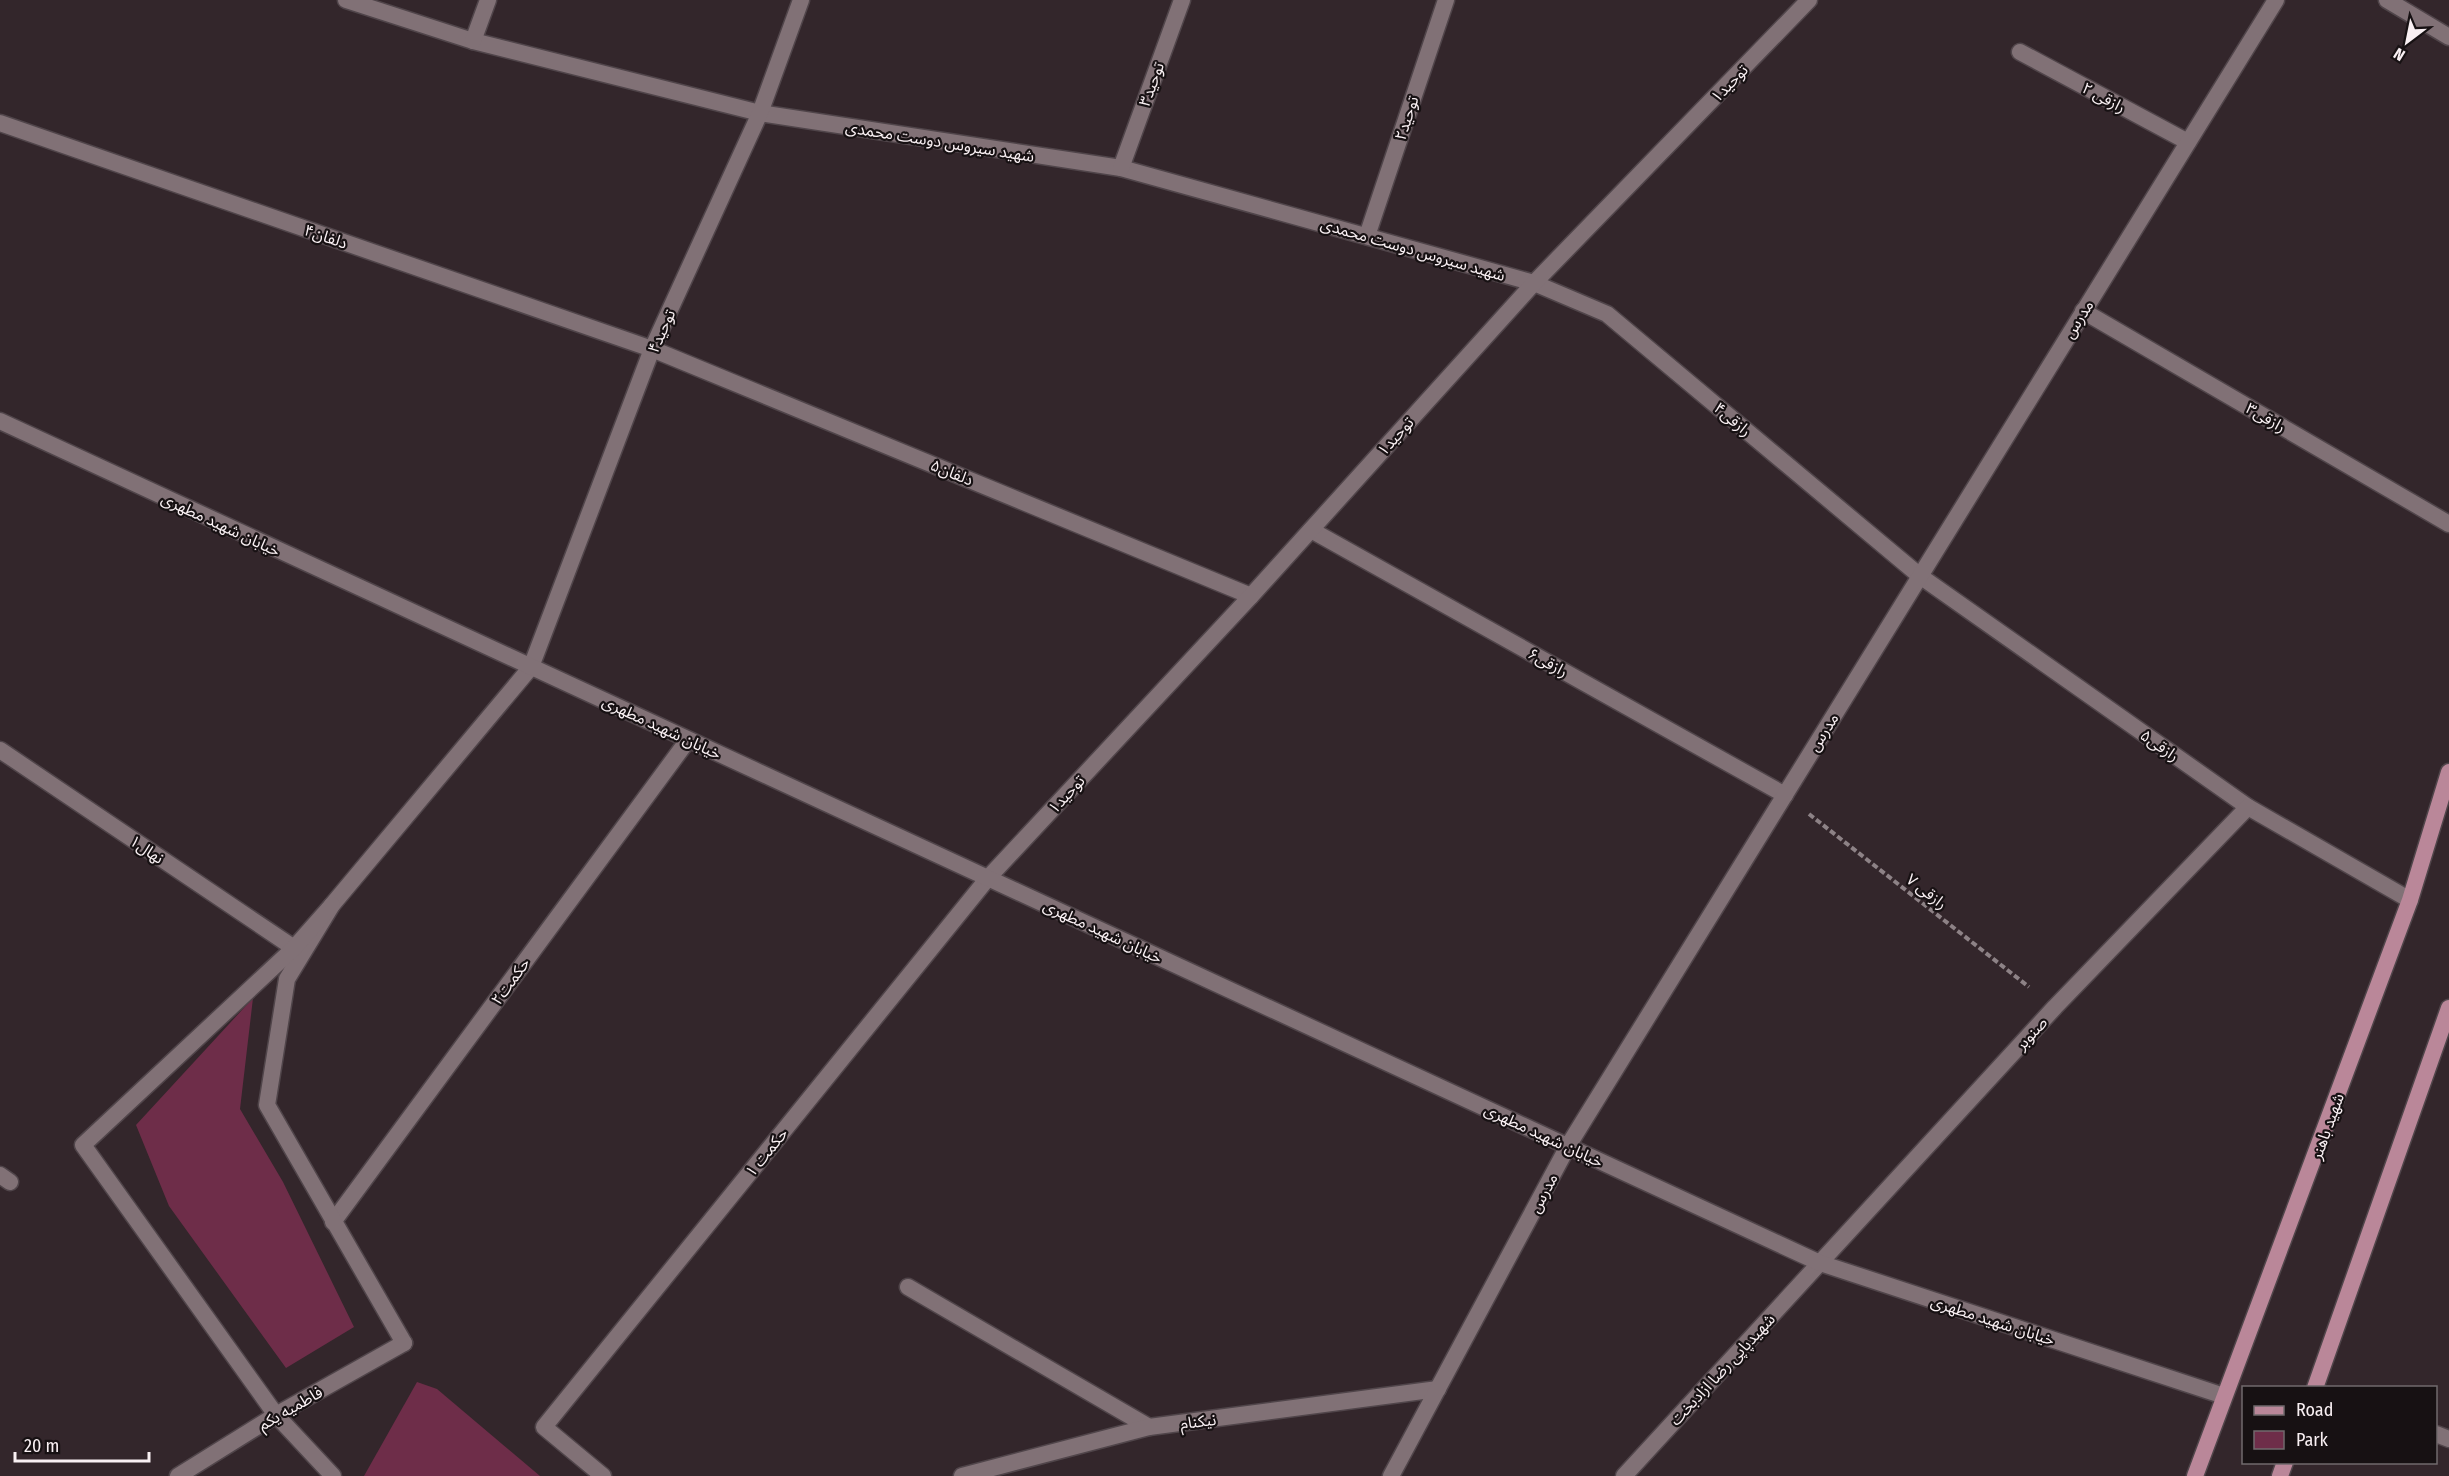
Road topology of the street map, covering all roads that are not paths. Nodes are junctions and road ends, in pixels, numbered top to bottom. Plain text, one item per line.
1 (346, 0) edge
2 (488, 0) edge
3 (801, 0) edge
4 (1182, 0) edge
5 (1446, 0) edge
6 (1809, 0) edge
7 (2276, 0) edge
8 (2387, 0) edge
9 (2449, 37) edge
10 (473, 41) junction
11 (2020, 52) dead end
12 (760, 113) junction
13 (0, 123) edge
14 (2188, 142) junction
15 (1121, 168) junction
16 (1367, 236) junction
17 (1534, 283) junction
18 (2083, 311) junction
19 (652, 349) junction
20 (0, 422) edge
21 (2449, 524) edge
22 (1311, 530) junction
23 (1920, 576) junction
24 (1251, 596) junction
25 (531, 667) junction
26 (688, 740) junction
27 (0, 750) edge
28 (2449, 772) edge
29 (1785, 795) junction
30 (2248, 807) junction
31 (988, 878) junction
32 (2410, 900) junction
33 (332, 905) junction
34 (294, 948) junction
35 (2449, 1008) edge
36 (1568, 1146) junction
37 (333, 1222) junction
38 (1820, 1263) junction
39 (908, 1287) dead end
40 (2316, 1386) edge
41 (1438, 1389) junction
42 (2224, 1396) junction
43 (276, 1415) junction
44 (1149, 1427) junction
45 (178, 1476) edge
46 (333, 1476) edge
47 (603, 1476) edge
48 (962, 1476) edge
49 (1391, 1476) edge
50 (1624, 1476) edge
51 (2195, 1476) edge

1 - 10 street, شهید سیروس دوست محمدی
2 - 10 street
3 - 12 street, توحید۴
4 - 15 street, توحید۳
5 - 16 street, توحید۲
6 - 17 street, توحید۱
7 - 14 street, مدرس
8 - 9 street
10 - 12 street, شهید سیروس دوست محمدی
11 - 14 street, رازقی ۲
12 - 15 street, شهید سیروس دوست محمدی
12 - 19 street, توحید۴
13 - 19 street, دلفان۴
14 - 18 street, مدرس
15 - 16 street, شهید سیروس دوست محمدی
16 - 17 street, شهید سیروس دوست محمدی
17 - 22 street, توحید۱
17 - 23 street, رازقی۴
18 - 21 street, رازقی۳
18 - 23 street, مدرس
19 - 24 street, دلفان۵
19 - 25 street, توحید۴
20 - 25 street, خیابان شهید مطهری
22 - 24 street, توحید۱
22 - 29 street, رازقی۶
23 - 29 street, مدرس
23 - 30 street, رازقی۵
24 - 31 street, توحید۱
25 - 26 street, خیابان شهید مطهری
25 - 33 street, توحید۴
26 - 31 street, خیابان شهید مطهری
26 - 37 street, حکمت۲
27 - 34 street, نهال۱
28 - 32 main road, شهید باهنر
29 - 36 street, مدرس
30 - 32 street, رازقی۵
30 - 38 street, صنوبر
31 - 36 street, خیابان شهید مطهری
31 - 47 street, حکمت ۱
32 - 42 main road, شهید باهنر
33 - 34 street
33 - 37 street
34 - 43 street
35 - 40 main road
36 - 38 street, خیابان شهید مطهری
36 - 41 street, مدرس
37 - 43 street, فاطمیه یکم
38 - 42 street, خیابان شهید مطهری
38 - 50 street, شهیدپاپی رضا ازادبخت
39 - 44 street
41 - 44 street, نیکنام
41 - 49 street, مدرس
42 - 51 main road, شهید باهنر
43 - 45 street, فاطمیه یکم
43 - 46 street
44 - 48 street, نیکنام

